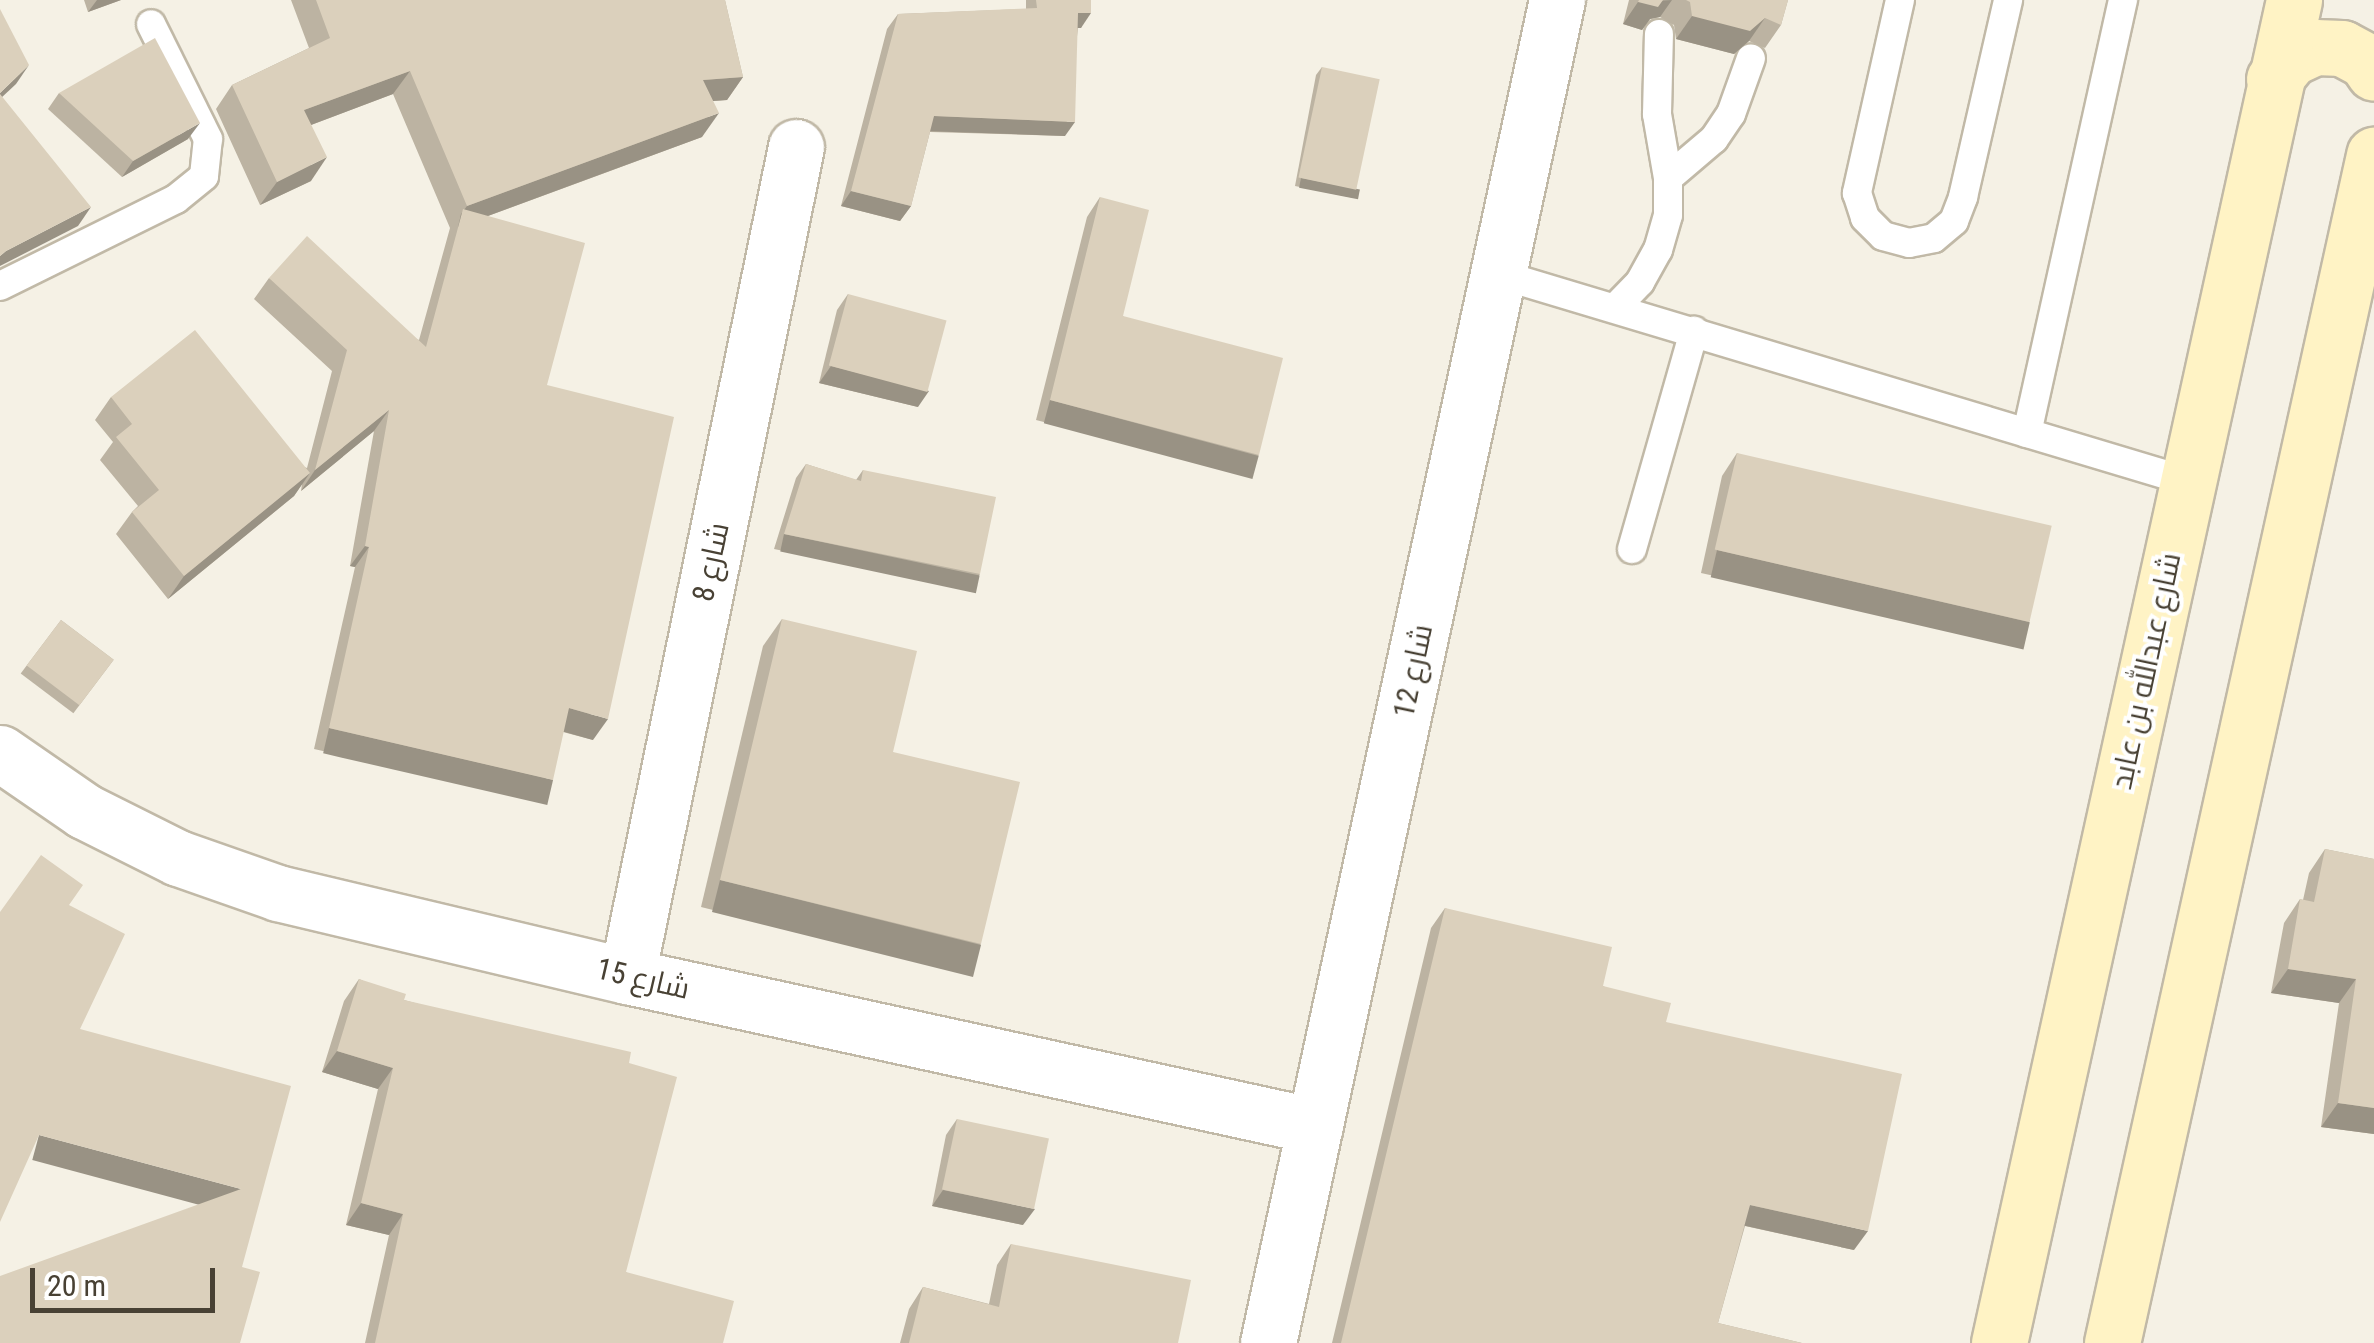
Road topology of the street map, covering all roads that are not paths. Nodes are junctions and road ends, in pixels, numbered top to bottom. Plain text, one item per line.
1 (1557, 0) edge
2 (1900, 0) edge
3 (2008, 0) edge
4 (2122, 0) edge
5 (2294, 0) edge
6 (151, 24) dead end
7 (1658, 34) edge
8 (1751, 58) edge
9 (2374, 73) edge
10 (2274, 80) junction
11 (796, 147) dead end
12 (2374, 155) edge
13 (1668, 178) junction
14 (1498, 274) junction
15 (0, 286) edge
16 (2358, 296) edge
17 (1615, 308) junction
18 (1694, 332) junction
19 (2027, 433) junction
20 (2187, 481) junction
21 (1632, 548) dead end
22 (0, 753) edge
23 (627, 976) junction
24 (1315, 1126) junction
25 (1268, 1343) edge
26 (1999, 1343) edge
27 (2112, 1343) edge

1 - 14 street, شارع 12
2 - 3 lane
4 - 19 lane
5 - 10 main road, شارع عبدالله بن عابد
6 - 15 lane
7 - 13 lane
8 - 13 lane
9 - 10 main road
10 - 20 main road, شارع عبدالله بن عابد
11 - 23 street, شارع 8
12 - 16 main road
13 - 17 lane
14 - 17 lane
14 - 24 street, شارع 12
16 - 27 main road
17 - 18 lane
18 - 19 lane
18 - 21 lane
19 - 20 lane
20 - 26 main road, شارع عبدالله بن عابد
22 - 23 street, شارع 15
23 - 24 street, شارع 15
24 - 25 street, شارع 12

